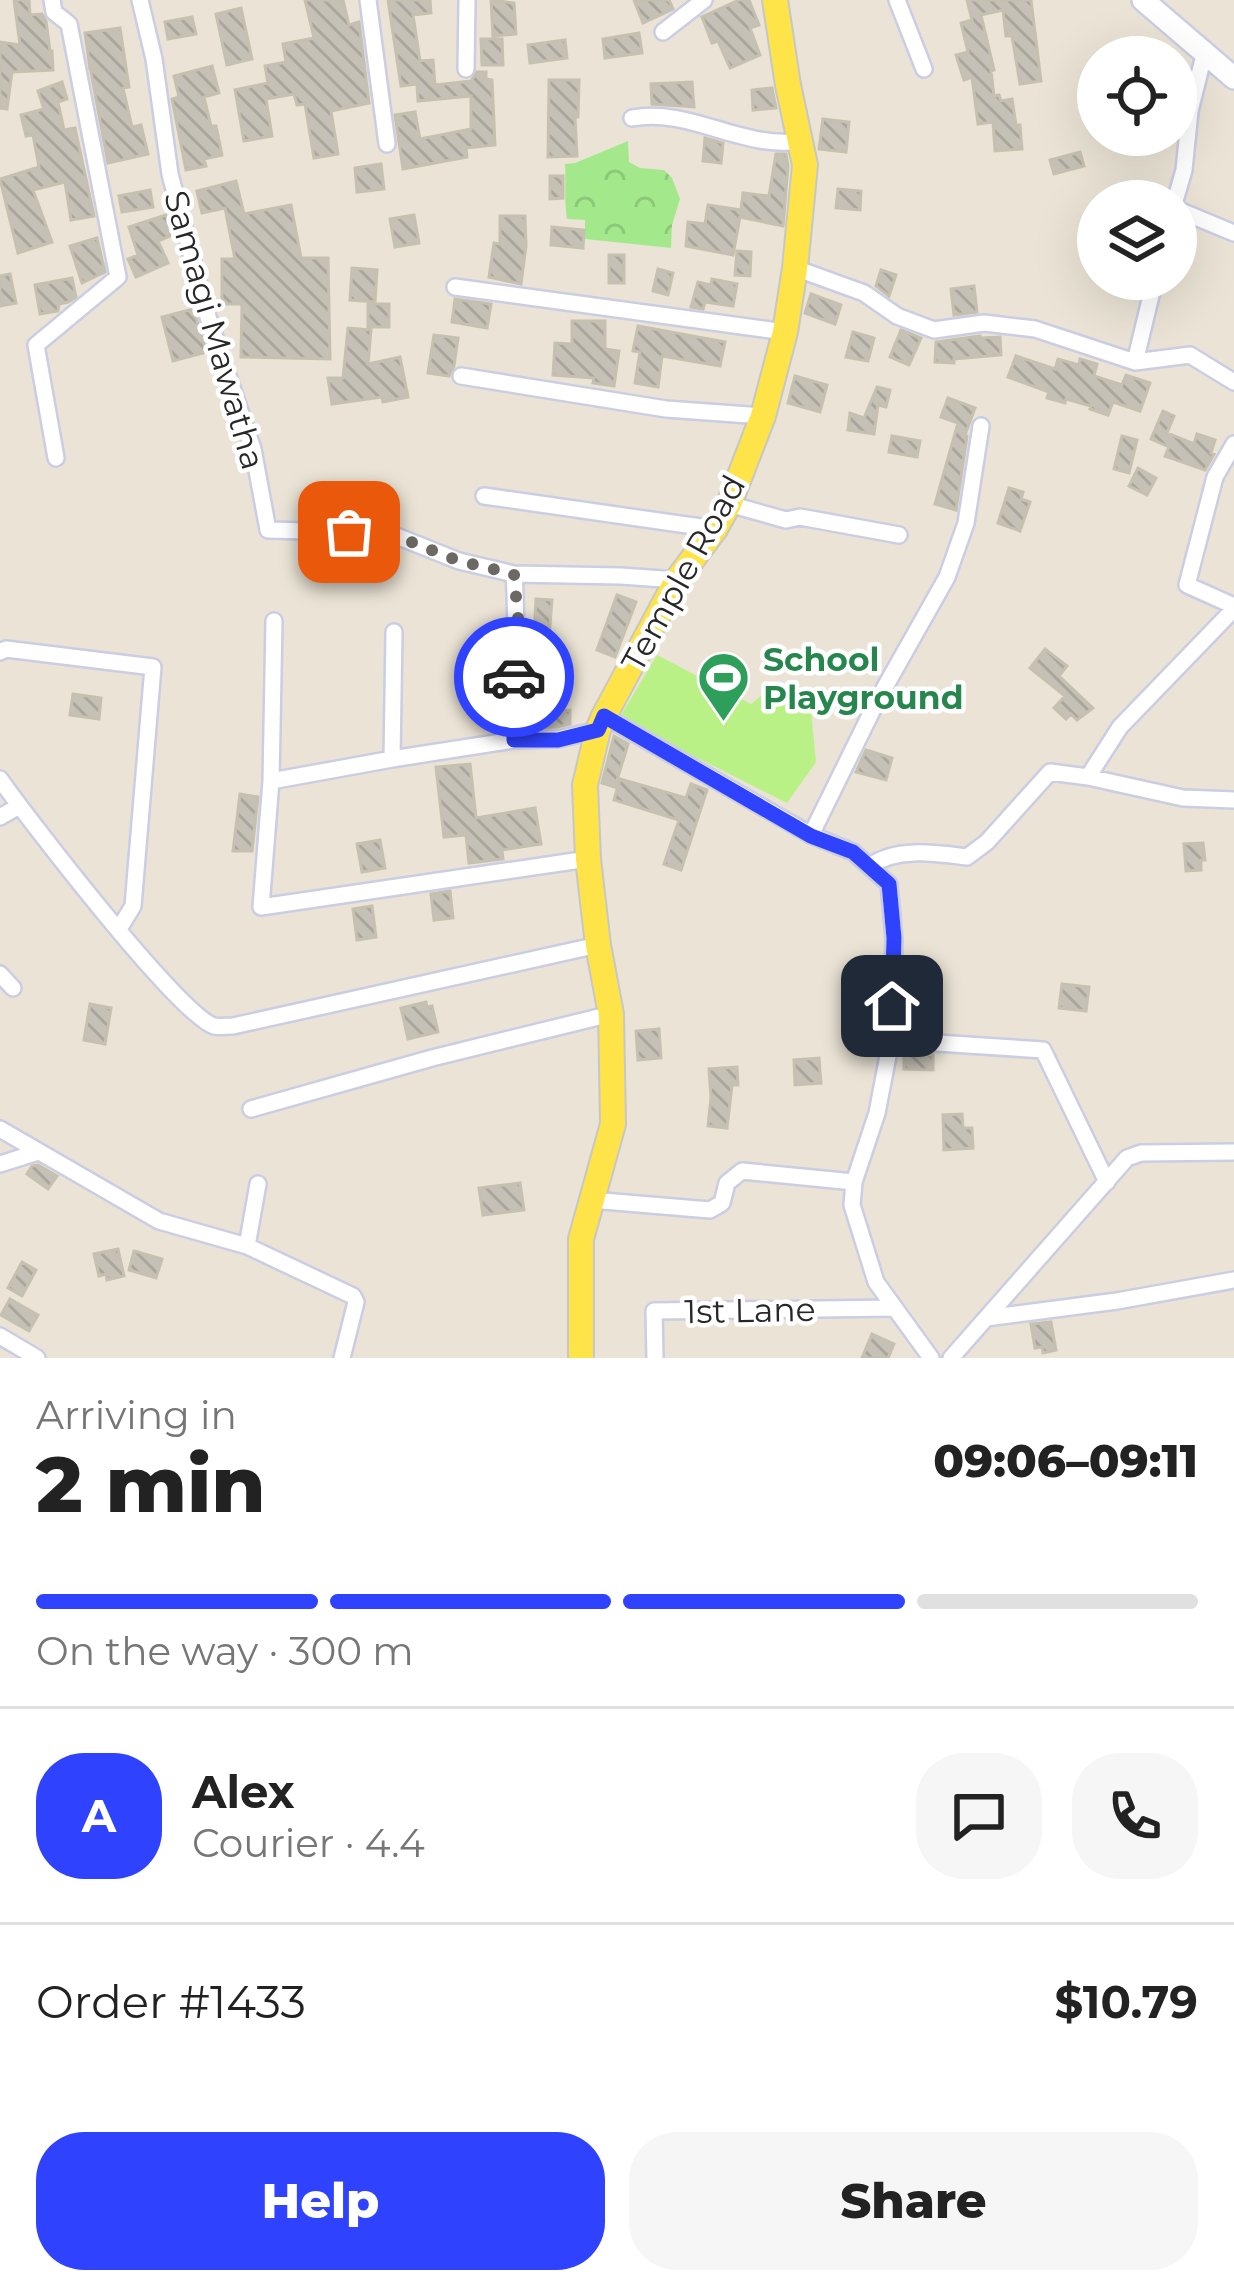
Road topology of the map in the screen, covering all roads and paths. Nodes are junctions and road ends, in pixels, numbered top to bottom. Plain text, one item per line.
1 (52, 0) edge
2 (140, 0) edge
3 (368, 0) edge
4 (467, 0) edge
5 (704, 0) edge
6 (775, 0) edge
7 (897, 0) edge
8 (1143, 0) edge
9 (663, 32) dead end
10 (1204, 55) junction
11 (466, 69) dead end
12 (924, 69) dead end
13 (1234, 78) edge
14 (632, 118) dead end
15 (800, 141) junction
16 (387, 144) dead end
17 (1182, 180) edge
18 (1197, 215) edge
19 (1234, 233) edge
20 (795, 268) junction
21 (455, 287) dead end
22 (1150, 300) edge
23 (785, 332) junction
24 (1135, 362) junction
25 (461, 376) dead end
26 (1234, 382) edge
27 (763, 416) junction
28 (981, 426) dead end
29 (1234, 444) edge
30 (56, 458) dead end
31 (484, 496) dead end
32 (729, 504) junction
33 (715, 529) junction
34 (899, 535) dead end
35 (514, 574) junction
36 (677, 580) junction
37 (1234, 608) edge
38 (274, 621) dead end
39 (394, 632) dead end
40 (0, 652) edge
41 (601, 723) junction
42 (514, 740) junction
43 (392, 759) junction
44 (1088, 777) junction
45 (0, 779) edge
46 (271, 781) junction
47 (1234, 800) edge
48 (19, 806) junction
49 (0, 817) edge
50 (811, 836) junction
51 (588, 859) junction
52 (870, 866) junction
53 (119, 929) junction
54 (598, 945) junction
55 (0, 974) edge
56 (14, 988) dead end
57 (611, 1014) junction
58 (892, 1040) junction
59 (251, 1109) dead end
60 (0, 1129) edge
61 (38, 1152) junction
62 (1234, 1153) edge
63 (0, 1164) edge
64 (854, 1182) junction
65 (1107, 1182) junction
66 (258, 1184) dead end
67 (591, 1200) junction
68 (247, 1246) junction
69 (1234, 1280) edge
70 (894, 1308) junction
71 (986, 1318) junction
72 (0, 1336) edge
73 (38, 1358) edge
74 (342, 1358) edge
75 (581, 1358) edge
76 (656, 1358) edge
77 (931, 1358) edge
78 (951, 1358) edge

1 - 30 street
2 - 35 street, Samagi Mawatha
3 - 16 street
4 - 11 street
5 - 9 street
6 - 15 main road, Temple Road
7 - 12 street
8 - 10 main road
10 - 13 main road
10 - 17 street
14 - 15 street
15 - 20 main road, Temple Road
18 - 19 street
20 - 23 main road, Temple Road
20 - 24 street
21 - 23 street
22 - 24 street
23 - 27 main road, Temple Road
24 - 26 street
25 - 27 street
27 - 32 main road, Temple Road
28 - 50 street
29 - 37 street
31 - 33 street
32 - 33 main road, Temple Road
32 - 34 street
33 - 36 main road, Temple Road
35 - 36 street
35 - 42 street
36 - 41 main road, Temple Road
37 - 44 street
38 - 46 street
39 - 43 street
40 - 53 street
41 - 42 street
41 - 50 street
41 - 51 main road, Temple Road
42 - 43 street
43 - 46 street
44 - 47 street
44 - 52 street
45 - 48 street
46 - 51 street
48 - 49 street
48 - 53 street
50 - 52 street
51 - 54 main road, Temple Road
52 - 58 street
53 - 54 street
54 - 57 main road, Temple Road
55 - 56 street
57 - 59 street
57 - 67 main road, Temple Road
58 - 64 street
58 - 65 street
60 - 61 street
61 - 63 street
61 - 68 street
62 - 65 street
64 - 67 street
64 - 70 street
65 - 71 street
66 - 68 street
67 - 75 main road, Temple Road
68 - 74 street
69 - 71 street
70 - 76 street, 1st Lane
70 - 77 street
71 - 78 street
72 - 73 street

